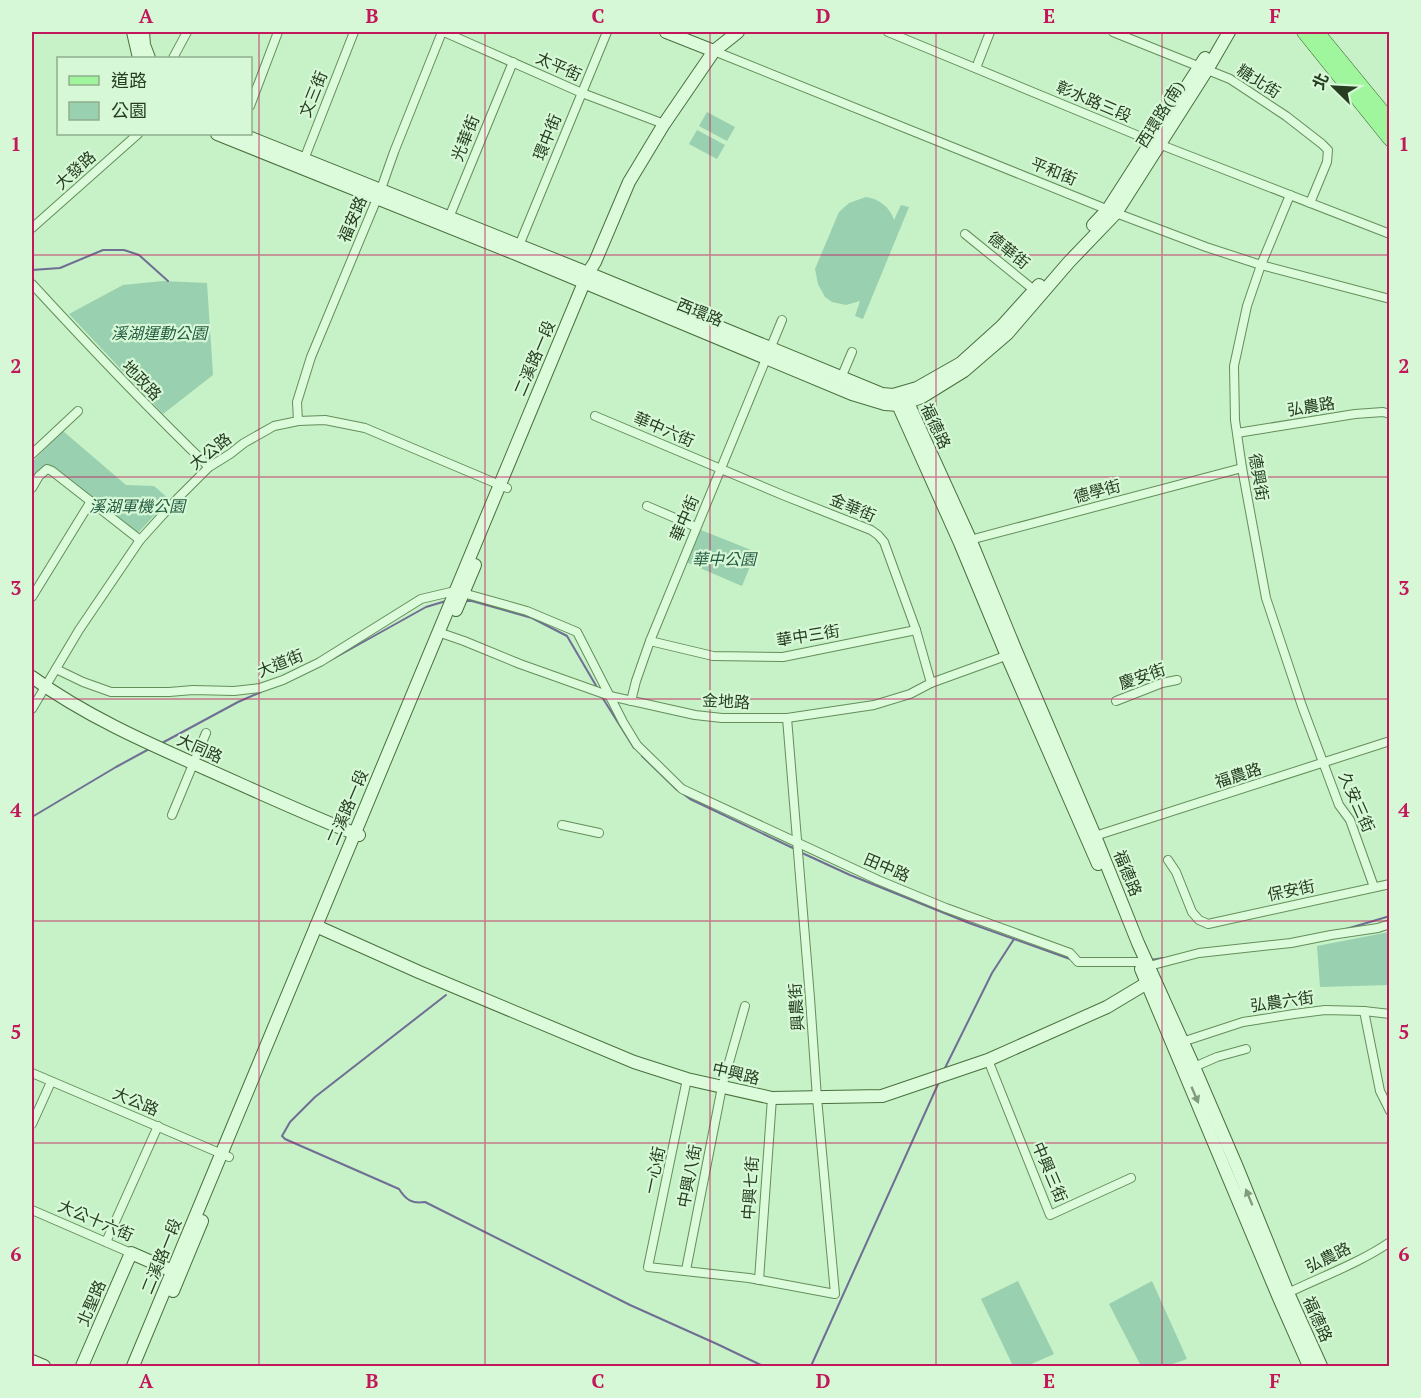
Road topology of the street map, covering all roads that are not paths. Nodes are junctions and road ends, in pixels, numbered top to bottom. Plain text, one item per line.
1 (134, 32) edge
2 (142, 32) edge
3 (187, 32) edge
4 (278, 32) edge
5 (354, 32) edge
6 (443, 32) edge
7 (607, 32) edge
8 (666, 32) edge
9 (738, 32) edge
10 (888, 32) edge
11 (990, 32) edge
12 (1113, 32) edge
13 (1221, 32) edge
14 (1229, 32) edge
15 (1304, 32) edge
16 (1317, 32) edge
17 (714, 51) junction
18 (139, 57) edge
19 (149, 57) edge
20 (174, 57) edge
21 (513, 62) junction
22 (976, 68) junction
23 (1204, 68) junction
24 (582, 93) junction
25 (252, 101) edge
26 (1389, 121) edge
27 (664, 124) junction
28 (137, 135) edge
29 (239, 136) edge
30 (1389, 140) edge
31 (1156, 143) junction
32 (302, 164) junction
33 (379, 194) junction
34 (1290, 195) junction
35 (1310, 203) junction
36 (1112, 211) junction
37 (447, 222) junction
38 (32, 228) edge
39 (965, 234) dead end
40 (1389, 234) edge
41 (518, 250) junction
42 (1261, 265) junction
43 (589, 279) junction
44 (32, 284) edge
45 (1034, 290) junction
46 (1389, 299) edge
47 (782, 320) dead end
48 (852, 352) dead end
49 (768, 353) junction
50 (841, 378) junction
51 (901, 398) junction
52 (78, 411) dead end
53 (1389, 414) edge
54 (595, 416) dead end
55 (298, 421) junction
56 (1237, 433) junction
57 (32, 454) edge
58 (210, 467) junction
59 (1242, 468) junction
60 (721, 469) junction
61 (503, 486) junction
62 (32, 488) edge
63 (91, 501) junction
64 (647, 506) dead end
65 (696, 526) junction
66 (140, 540) junction
67 (965, 541) junction
68 (32, 597) edge
69 (456, 598) junction
70 (916, 630) junction
71 (442, 634) junction
72 (650, 641) junction
73 (1012, 654) junction
74 (56, 669) junction
75 (32, 677) edge
76 (1177, 680) dead end
77 (932, 683) junction
78 (46, 687) junction
79 (610, 696) junction
80 (631, 701) junction
81 (1116, 701) dead end
82 (32, 709) edge
83 (787, 718) junction
84 (206, 733) dead end
85 (1389, 741) edge
86 (1324, 763) junction
87 (194, 764) junction
88 (172, 815) dead end
89 (562, 825) dead end
90 (599, 833) dead end
91 (358, 835) junction
92 (1095, 836) junction
93 (798, 843) junction
94 (1168, 860) dead end
95 (1389, 884) edge
96 (1374, 887) junction
97 (1389, 924) edge
98 (320, 928) junction
99 (1143, 964) junction
100 (1151, 981) junction
101 (745, 1006) dead end
102 (1364, 1011) junction
103 (1389, 1014) edge
104 (1182, 1042) junction
105 (1246, 1050) dead end
106 (988, 1060) junction
107 (1194, 1067) junction
108 (32, 1073) edge
109 (687, 1079) junction
110 (51, 1082) junction
111 (722, 1087) junction
112 (772, 1098) junction
113 (817, 1098) junction
114 (1389, 1111) edge
115 (32, 1124) edge
116 (158, 1126) junction
117 (225, 1155) junction
118 (1131, 1178) dead end
119 (32, 1210) edge
120 (106, 1242) junction
121 (1389, 1242) edge
122 (131, 1253) junction
123 (686, 1270) junction
124 (176, 1273) junction
125 (759, 1280) junction
126 (1283, 1295) junction
127 (32, 1361) edge
128 (44, 1366) edge
129 (82, 1366) edge
130 (133, 1366) edge
131 (140, 1366) edge
132 (1310, 1366) edge
133 (1321, 1366) edge

1 - 18 street
2 - 19 street
3 - 20 street
4 - 25 street
5 - 32 street, 文三街
6 - 21 street, 太平街
6 - 33 street, 福安路
7 - 24 street, 環中街
8 - 17 street
9 - 17 street, 二溪路一段
10 - 22 street, 彰水路三段
11 - 22 street
12 - 23 street, 糖北街
13 - 23 street, 西環路(南)
14 - 23 street, 西環路(南)
15 - 30 main road
16 - 26 main road
17 - 27 street, 二溪路一段
17 - 36 street, 平和街
21 - 24 street, 太平街
21 - 37 street, 光華街
22 - 31 street, 彰水路三段
23 - 31 street, 西環路(南)
23 - 35 street, 糖北街
24 - 27 street, 太平街
24 - 41 street, 環中街
27 - 43 street, 二溪路一段
28 - 38 street, 大發路
29 - 32 street, 西環路
31 - 34 street, 彰水路三段
31 - 36 street, 西環路(南)
32 - 33 street, 西環路
33 - 37 street, 西環路
33 - 55 street, 福安路
34 - 35 street, 彰水路三段
34 - 42 street, 德興街
35 - 40 street, 彰水路三段
36 - 42 street, 平和街
36 - 45 street
36 - 51 street
37 - 41 street, 西環路
39 - 45 street, 德華街
41 - 43 street, 西環路
42 - 46 street, 平和街
42 - 56 street, 德興街
43 - 49 street, 西環路
43 - 61 street, 二溪路一段
44 - 58 street, 地政路
45 - 51 street
47 - 49 street, 華中街
48 - 50 street
49 - 50 street, 西環路
49 - 51 street, 西環路
49 - 60 street, 華中街
50 - 51 street, 西環路
51 - 67 street, 福德路
52 - 57 street
53 - 56 street, 弘農路
54 - 60 street, 華中六街
55 - 58 street, 大公路
55 - 61 street, 大公路
56 - 59 street, 德興街
58 - 66 street, 大公路
59 - 67 street, 德學街
59 - 86 street, 德興街
60 - 65 street, 華中街
60 - 70 street, 金華街
61 - 69 street, 二溪路一段
62 - 63 street
63 - 66 street
63 - 68 street
64 - 65 street
65 - 72 street, 華中街
66 - 74 street, 大公路
67 - 73 street, 福德路
69 - 71 street, 二溪路一段
69 - 74 street, 大道街
69 - 79 street, 田中路
70 - 72 street, 華中三街
70 - 77 street
71 - 79 street, 金地路
71 - 91 street, 二溪路一段
72 - 80 street, 華中街
73 - 77 street, 金地路
73 - 92 street, 福德路
73 - 99 street, 福德路
74 - 78 street, 大公路
75 - 78 street, 大同路
76 - 81 street, 慶安街
77 - 83 street, 金地路
78 - 82 street, 大公路
78 - 87 street, 大同路
79 - 80 street, 金地路
79 - 93 street, 田中路
80 - 83 street, 金地路
83 - 93 street, 興農街
84 - 87 street
85 - 86 street, 福農路
86 - 92 street, 福農路
86 - 96 street, 久安三街
87 - 88 street
87 - 91 street, 大同路
89 - 90 street
91 - 98 street, 二溪路一段
92 - 99 street, 福德路
93 - 99 street, 田中路
93 - 113 street, 興農街
94 - 96 street, 保安街
95 - 96 street, 保安街
97 - 99 street, 田中路
98 - 109 street, 中興路
98 - 117 street, 二溪路一段
99 - 100 street, 福德路
100 - 104 street, 福德路
100 - 106 street, 中興路
100 -> 126 street, 福德路
101 - 111 street, 中興八街
102 - 103 street, 弘農六街
102 - 104 street, 弘農六街
102 - 114 street
104 - 107 street, 福德路
105 - 107 street
106 - 113 street, 中興路
106 - 118 street, 中興三街
126 -> 107 street, 福德路
108 - 110 street, 大公路
109 - 111 street, 中興路
109 - 123 street, 一心街
110 - 115 street
110 - 116 street, 大公路
111 - 112 street, 中興路
111 - 123 street, 中興八街
112 - 113 street, 中興路
112 - 125 street, 中興七街
113 - 125 street, 興農街
116 - 117 street, 大公路
116 - 120 street
117 - 124 street, 二溪路一段
119 - 120 street, 大公十六街
120 - 122 street, 大公十六街
121 - 126 street, 弘農路
122 - 124 street, 大公十六街
122 - 129 street, 北聖路
123 - 125 street
124 - 130 street, 二溪路一段
124 - 131 street, 二溪路一段
126 - 132 street, 福德路
126 - 133 street, 福德路
127 - 128 street

